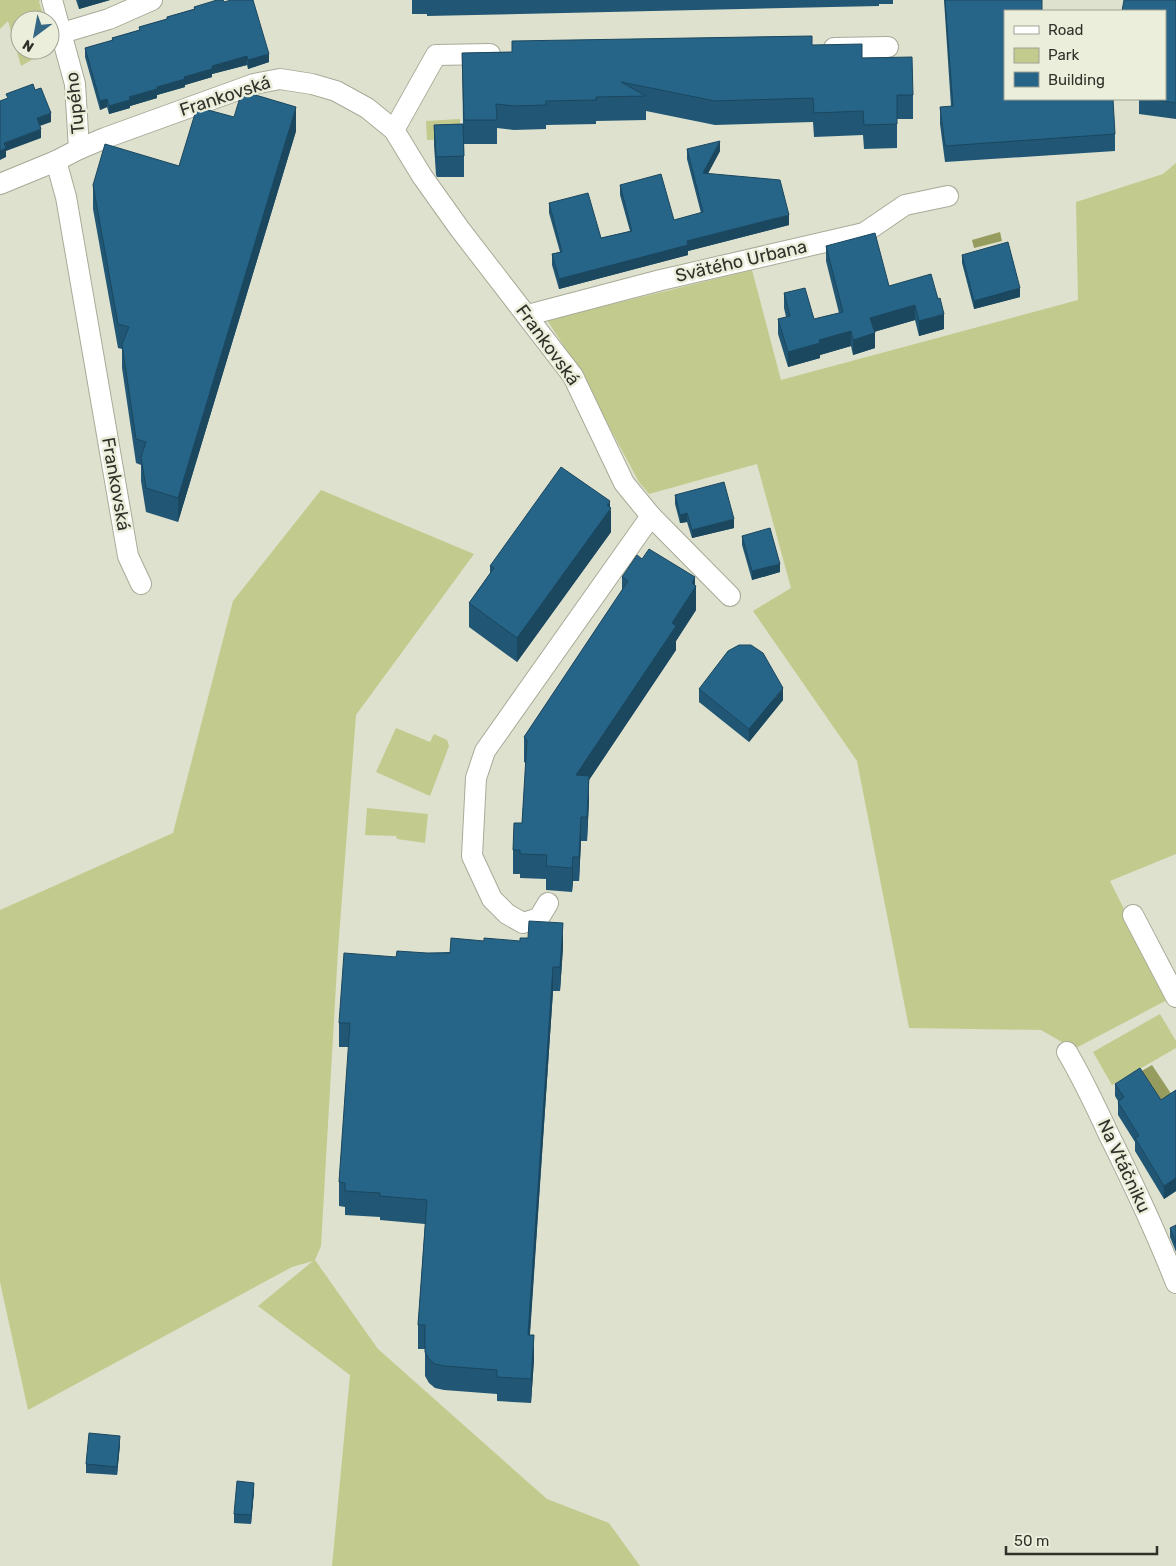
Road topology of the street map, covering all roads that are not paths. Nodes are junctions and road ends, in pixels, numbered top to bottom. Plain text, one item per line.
1 (52, 0) edge
2 (152, 0) edge
3 (62, 33) junction
4 (888, 47) dead end
5 (819, 48) edge
6 (504, 54) edge
7 (394, 130) junction
8 (80, 149) junction
9 (56, 161) junction
10 (0, 184) edge
11 (948, 196) dead end
12 (528, 316) junction
13 (651, 516) junction
14 (141, 584) dead end
15 (730, 596) dead end
16 (548, 904) dead end
17 (1133, 915) dead end
18 (1176, 997) edge
19 (1067, 1052) dead end
20 (1176, 1283) edge

1 - 3 street, Tupého
2 - 3 street
3 - 8 street, Tupého
4 - 5 street
6 - 7 street
7 - 8 street, Frankovská
7 - 12 street, Frankovská
8 - 9 street, Frankovská
9 - 10 street
9 - 14 street, Frankovská
11 - 12 street, Svätého Urbana
12 - 13 street, Frankovská
13 - 15 street, Frankovská
13 - 16 street
17 - 18 street
19 - 20 street, Na Vtáčniku

